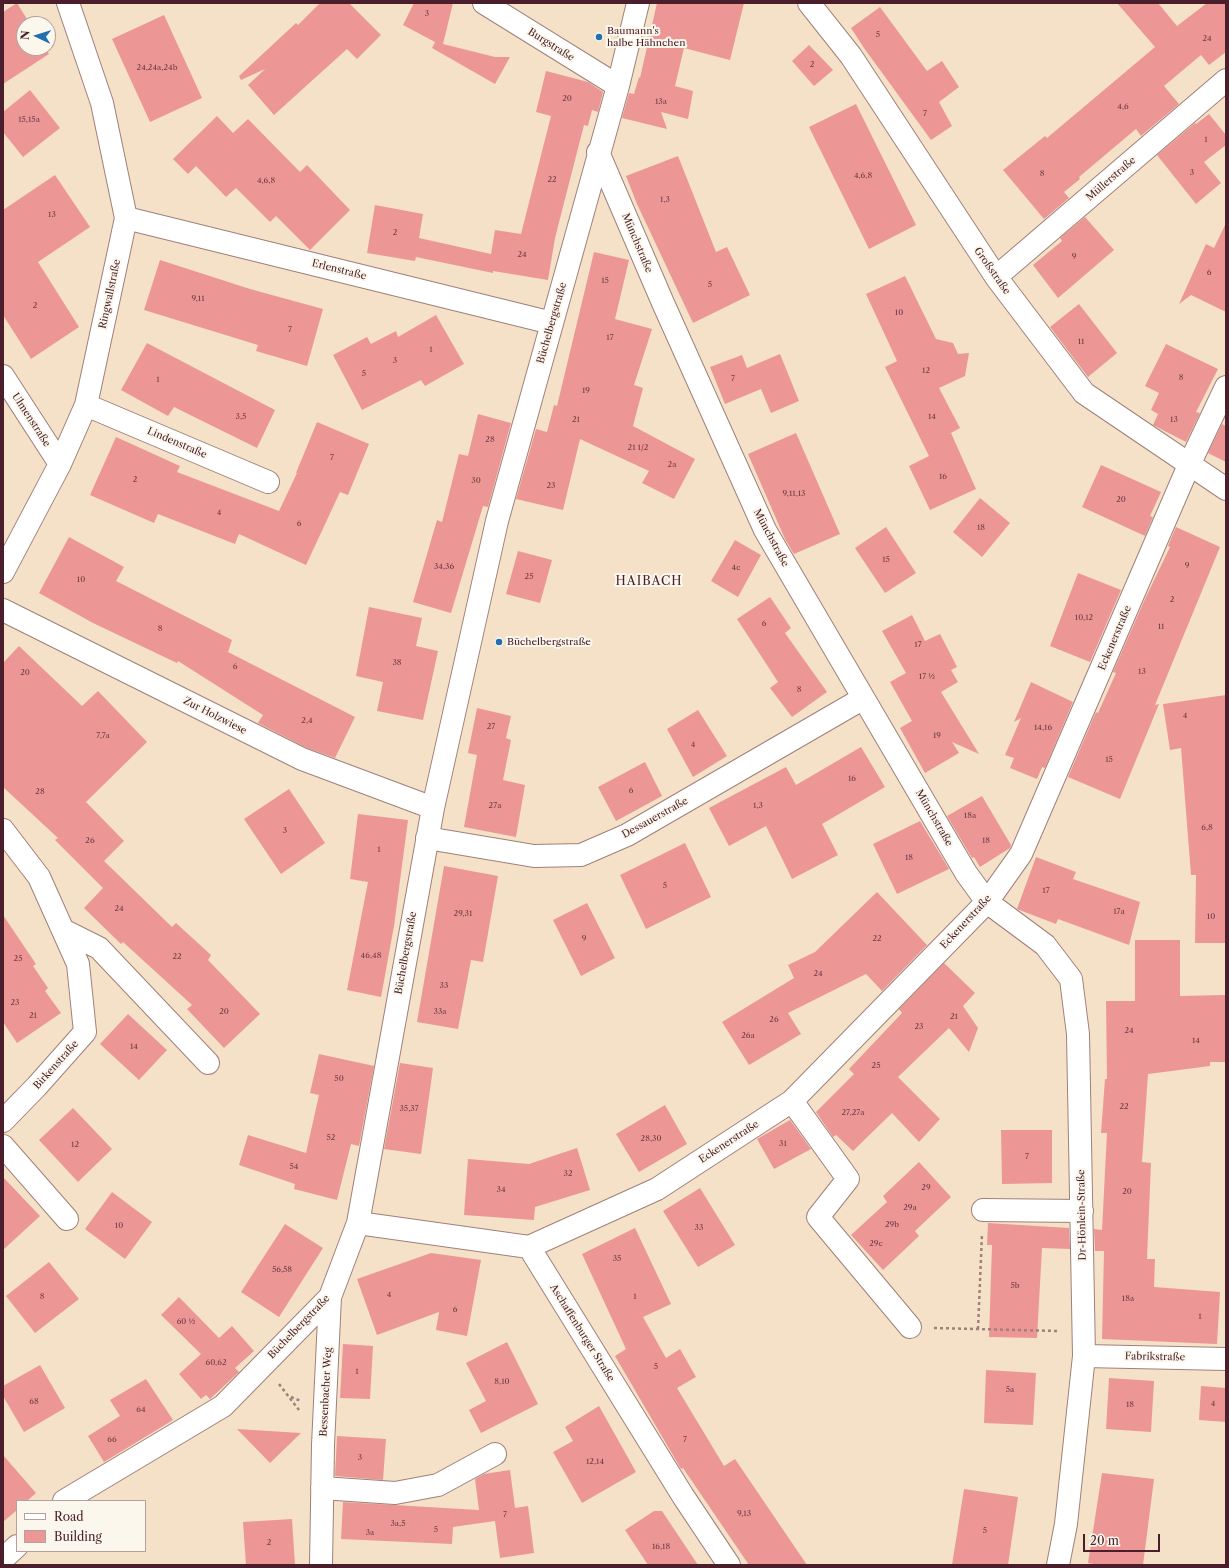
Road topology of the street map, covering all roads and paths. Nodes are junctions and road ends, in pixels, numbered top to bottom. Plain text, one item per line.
1 (68, 3) edge
2 (484, 3) edge
3 (638, 3) edge
4 (809, 3) edge
5 (1226, 80) edge
6 (618, 86) junction
7 (598, 152) junction
8 (126, 218) junction
9 (996, 278) junction
10 (552, 323) junction
11 (3, 376) edge
12 (1226, 387) edge
13 (86, 405) junction
14 (60, 464) junction
15 (1189, 465) junction
16 (268, 482) dead end
17 (1226, 489) edge
18 (3, 572) edge
19 (3, 610) edge
20 (862, 699) junction
21 (433, 808) junction
22 (3, 830) edge
23 (427, 838) junction
24 (987, 902) junction
25 (63, 930) junction
26 (208, 1064) dead end
27 (792, 1101) junction
28 (3, 1121) edge
29 (3, 1146) edge
30 (983, 1210) joint
31 (1082, 1211) junction
32 (67, 1219) dead end
33 (358, 1223) junction
34 (529, 1247) junction
35 (330, 1297) junction
36 (910, 1327) joint
37 (978, 1329) junction
38 (1084, 1332) junction
39 (1084, 1356) junction
40 (1226, 1358) edge
41 (263, 1364) junction
42 (303, 1415) dead end
43 (495, 1454) dead end
44 (322, 1488) junction
45 (66, 1500) edge
46 (16, 1547) edge
47 (3, 1559) edge
48 (321, 1565) edge
49 (729, 1565) edge
50 (1058, 1565) edge

1 - 8 street, Ringwallstraße
2 - 6 street, Burgstraße
3 - 6 street, Büchelbergstraße
4 - 9 street, Großstraße
5 - 9 street, Müllerstraße
6 - 7 street, Büchelbergstraße
7 - 10 street, Büchelbergstraße
7 - 20 street, Münchstraße
8 - 10 street, Erlenstraße
8 - 13 street, Ringwallstraße
9 - 15 street, Großstraße
10 - 21 street, Büchelbergstraße
11 - 14 street, Ulmenstraße
12 - 15 street, Eckenerstraße
13 - 14 street, Ringwallstraße
13 - 16 street, Lindenstraße
14 - 18 street, Ringwallstraße
15 - 17 street, Großstraße
15 - 24 street, Eckenerstraße
19 - 21 street, Zur Holzwiese
20 - 23 street, Dessauerstraße
20 - 24 street, Münchstraße
21 - 23 street, Büchelbergstraße
22 - 25 street, Birkenstraße
23 - 33 street, Büchelbergstraße
24 - 27 street, Eckenerstraße
24 - 31 street, Dr-Hönlein-Straße
25 - 26 street
25 - 28 street, Birkenstraße
27 - 34 street, Eckenerstraße
27 - 36 street
29 - 32 street
30 - 31 street
30 - 37 path
31 - 38 street, Dr-Hönlein-Straße
33 - 34 street
33 - 35 street, Büchelbergstraße
34 - 49 street, Aschaffenburger Straße
35 - 41 street, Büchelbergstraße
35 - 44 street, Bessenbacher Weg
36 - 37 path
37 - 38 path
38 - 39 street, Dr-Hönlein-Straße
39 - 40 street, Fabrikstraße
39 - 50 street, Dr-Hönlein-Straße
41 - 42 path
41 - 45 street, Büchelbergstraße
43 - 44 street
44 - 48 street, Bessenbacher Weg
46 - 47 street

